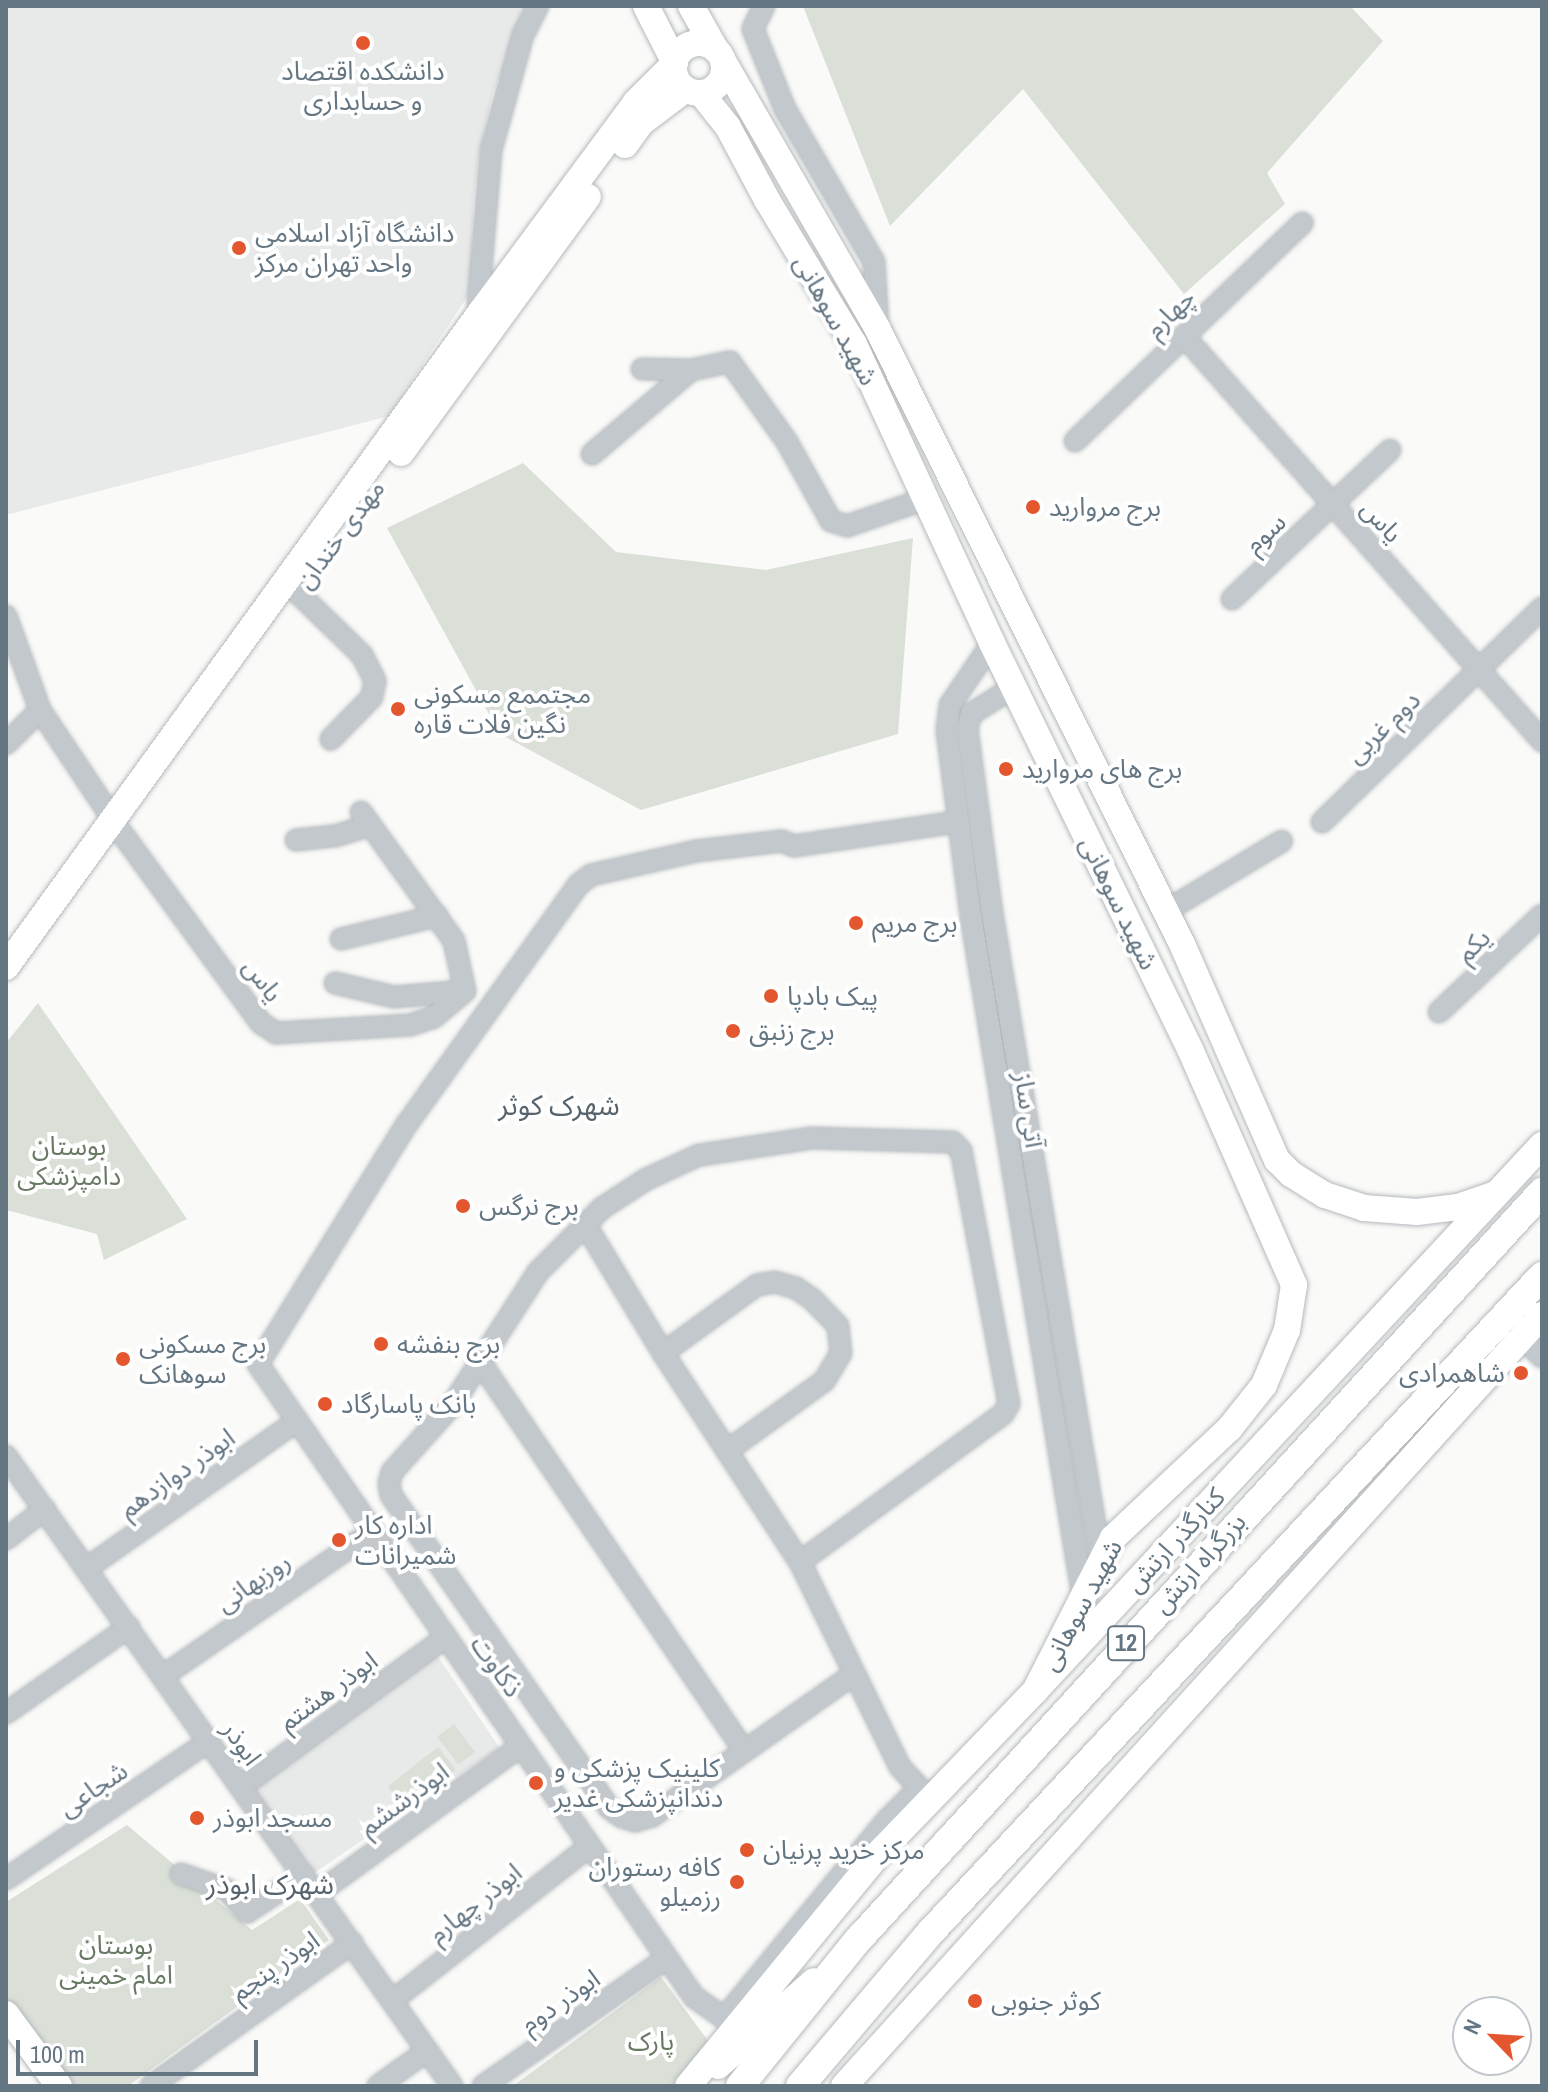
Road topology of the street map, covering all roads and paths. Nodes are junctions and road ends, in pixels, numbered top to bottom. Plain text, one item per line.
1 (538, 6) edge
2 (646, 6) edge
3 (691, 6) edge
4 (764, 6) edge
5 (720, 55) junction
6 (675, 63) junction
7 (694, 91) junction
8 (1302, 223) dead end
9 (478, 305) dead end
10 (878, 330) junction
11 (1184, 336) junction
12 (854, 344) junction
13 (642, 369) dead end
14 (691, 370) junction
15 (1075, 441) dead end
16 (1390, 450) dead end
17 (592, 454) dead end
18 (925, 499) junction
19 (1333, 505) junction
20 (297, 592) junction
21 (1232, 599) dead end
22 (1542, 608) edge
23 (6, 616) edge
24 (992, 643) junction
25 (1479, 670) junction
26 (1014, 687) junction
27 (40, 710) junction
28 (331, 739) dead end
29 (1542, 741) edge
30 (6, 744) edge
31 (956, 816) junction
32 (1322, 822) dead end
33 (116, 825) junction
34 (296, 840) dead end
35 (1282, 841) dead end
36 (1166, 911) junction
37 (981, 915) junction
38 (1542, 915) edge
39 (437, 916) junction
40 (341, 939) dead end
41 (6, 967) edge
42 (335, 983) dead end
43 (6, 990) edge
44 (465, 991) junction
45 (1439, 1012) dead end
46 (1224, 1037) junction
47 (1190, 1049) junction
48 (1542, 1145) edge
49 (1542, 1192) edge
50 (1495, 1194) junction
51 (585, 1224) junction
52 (1542, 1276) edge
53 (1538, 1319) edge
54 (663, 1353) junction
55 (1542, 1357) edge
56 (480, 1362) junction
57 (1443, 1383) junction
58 (297, 1421) junction
59 (727, 1451) junction
60 (6, 1456) edge
61 (45, 1509) junction
62 (1094, 1519) junction
63 (1071, 1524) junction
64 (373, 1531) junction
65 (6, 1539) edge
66 (1101, 1560) junction
67 (800, 1562) junction
68 (87, 1568) junction
69 (446, 1575) junction
70 (416, 1594) junction
71 (1083, 1598) junction
72 (129, 1627) junction
73 (446, 1637) junction
74 (854, 1674) junction
75 (163, 1676) junction
76 (1035, 1691) junction
77 (6, 1713) edge
78 (209, 1741) junction
79 (521, 1746) junction
80 (744, 1751) junction
81 (241, 1787) junction
82 (924, 1793) junction
83 (590, 1846) junction
84 (181, 1874) dead end
85 (304, 1875) junction
86 (6, 1879) edge
87 (317, 1894) junction
88 (858, 1940) junction
89 (352, 1943) junction
90 (667, 1958) junction
91 (392, 2001) junction
92 (6, 2014) edge
93 (427, 2051) junction
94 (59, 2086) edge
95 (151, 2086) edge
96 (378, 2086) edge
97 (452, 2086) edge
98 (483, 2086) edge
99 (688, 2086) edge
100 (698, 2086) edge
101 (740, 2086) edge
102 (800, 2086) edge
103 (844, 2086) edge

1 - 9 street
2 - 6 main road
3 - 5 main road, شهید سوهانی
4 - 10 street
5 - 6 main road
5 - 7 main road
5 - 10 main road, شهید سوهانی
6 - 7 main road
6 - 33 main road, مهدی خندان
7 - 12 main road, شهید سوهانی
7 - 20 main road, مهدی خندان
8 - 11 street, چهارم
10 - 12 main road
10 - 36 main road, شهید سوهانی
11 - 15 street, چهارم
11 - 19 street, یاس
12 - 18 main road, شهید سوهانی
13 - 14 street
14 - 17 street
14 - 18 street
16 - 19 street, سوم
18 - 24 main road, شهید سوهانی
19 - 21 street, سوم
19 - 25 street, یاس
20 - 28 street
20 - 33 main road, مهدی خندان
22 - 25 street, دوم غربی
23 - 27 street
24 - 26 main road, شهید سوهانی
24 - 31 street, آتی ساز
25 - 29 street, یاس
25 - 32 street, دوم غربی
26 - 37 street, آتی ساز
26 - 47 main road, شهید سوهانی
27 - 30 street
27 - 33 street
31 - 37 street, آتی ساز
31 - 58 street, ذکاوت
33 - 41 main road, مهدی خندان
33 - 43 main road, مهدی خندان
33 - 44 street, یاس
34 - 39 street
35 - 36 street
36 - 46 main road, شهید سوهانی
37 - 62 street, آتی ساز
37 - 63 street, آتی ساز
38 - 45 street, یکم
39 - 40 street
39 - 44 street
42 - 44 street
46 - 47 main road
46 - 50 main road, شهید سوهانی
47 - 66 main road, شهید سوهانی
48 - 50 main road, کنارگذر ارتش
49 - 88 highway, بزرگراه ارتش / 12
50 - 76 main road, کنارگذر ارتش
51 - 54 street
51 - 56 street
51 - 67 street
52 - 57 highway, 12
53 - 55 street
53 - 57 main road
53 - 103 main road
54 - 59 street
54 - 59 street
56 - 69 street
56 - 80 street
57 - 102 highway, 12
58 - 64 street, ذکاوت
58 - 68 street, ابوذر دوازدهم
59 - 67 street
60 - 61 street, ابوذر
61 - 65 street
61 - 68 street, ابوذر
62 - 63 street
62 - 66 street, آتی ساز
63 - 71 street, آتی ساز
64 - 70 street, ذکاوت
64 - 75 street, روزبهانی
66 - 71 main road, شهید سوهانی
67 - 74 street
68 - 72 street, ابوذر
69 - 70 street
69 - 80 street
70 - 73 street, ذکاوت
71 - 76 main road, شهید سوهانی
72 - 75 street, ابوذر
72 - 77 street
73 - 79 street, ذکاوت
73 - 81 street, ابوذر هشتم
74 - 80 street
74 - 82 street
75 - 78 street, ابوذر
76 - 82 main road, کنارگذر ارتش
78 - 81 street, ابوذر
78 - 86 street, شجاعی
79 - 83 street, ذکاوت
79 - 87 street, ابوذرششم
81 - 85 street, ابوذر
82 - 90 street, ذکاوت
82 - 99 main road, کنارگذر ارتش
83 - 90 street, ذکاوت
83 - 91 street, ابوذر چهارم
84 - 85 street
85 - 87 street, ابوذر
87 - 89 street, ابوذر
88 - 100 main road
88 - 101 highway, بزرگراه ارتش / 12
89 - 91 street, ابوذر
89 - 95 street, ابوذر پنجم
90 - 98 street, ابوذر دوم
91 - 93 street, ابوذر
92 - 94 main road
93 - 96 street
93 - 97 street, ابوذر

